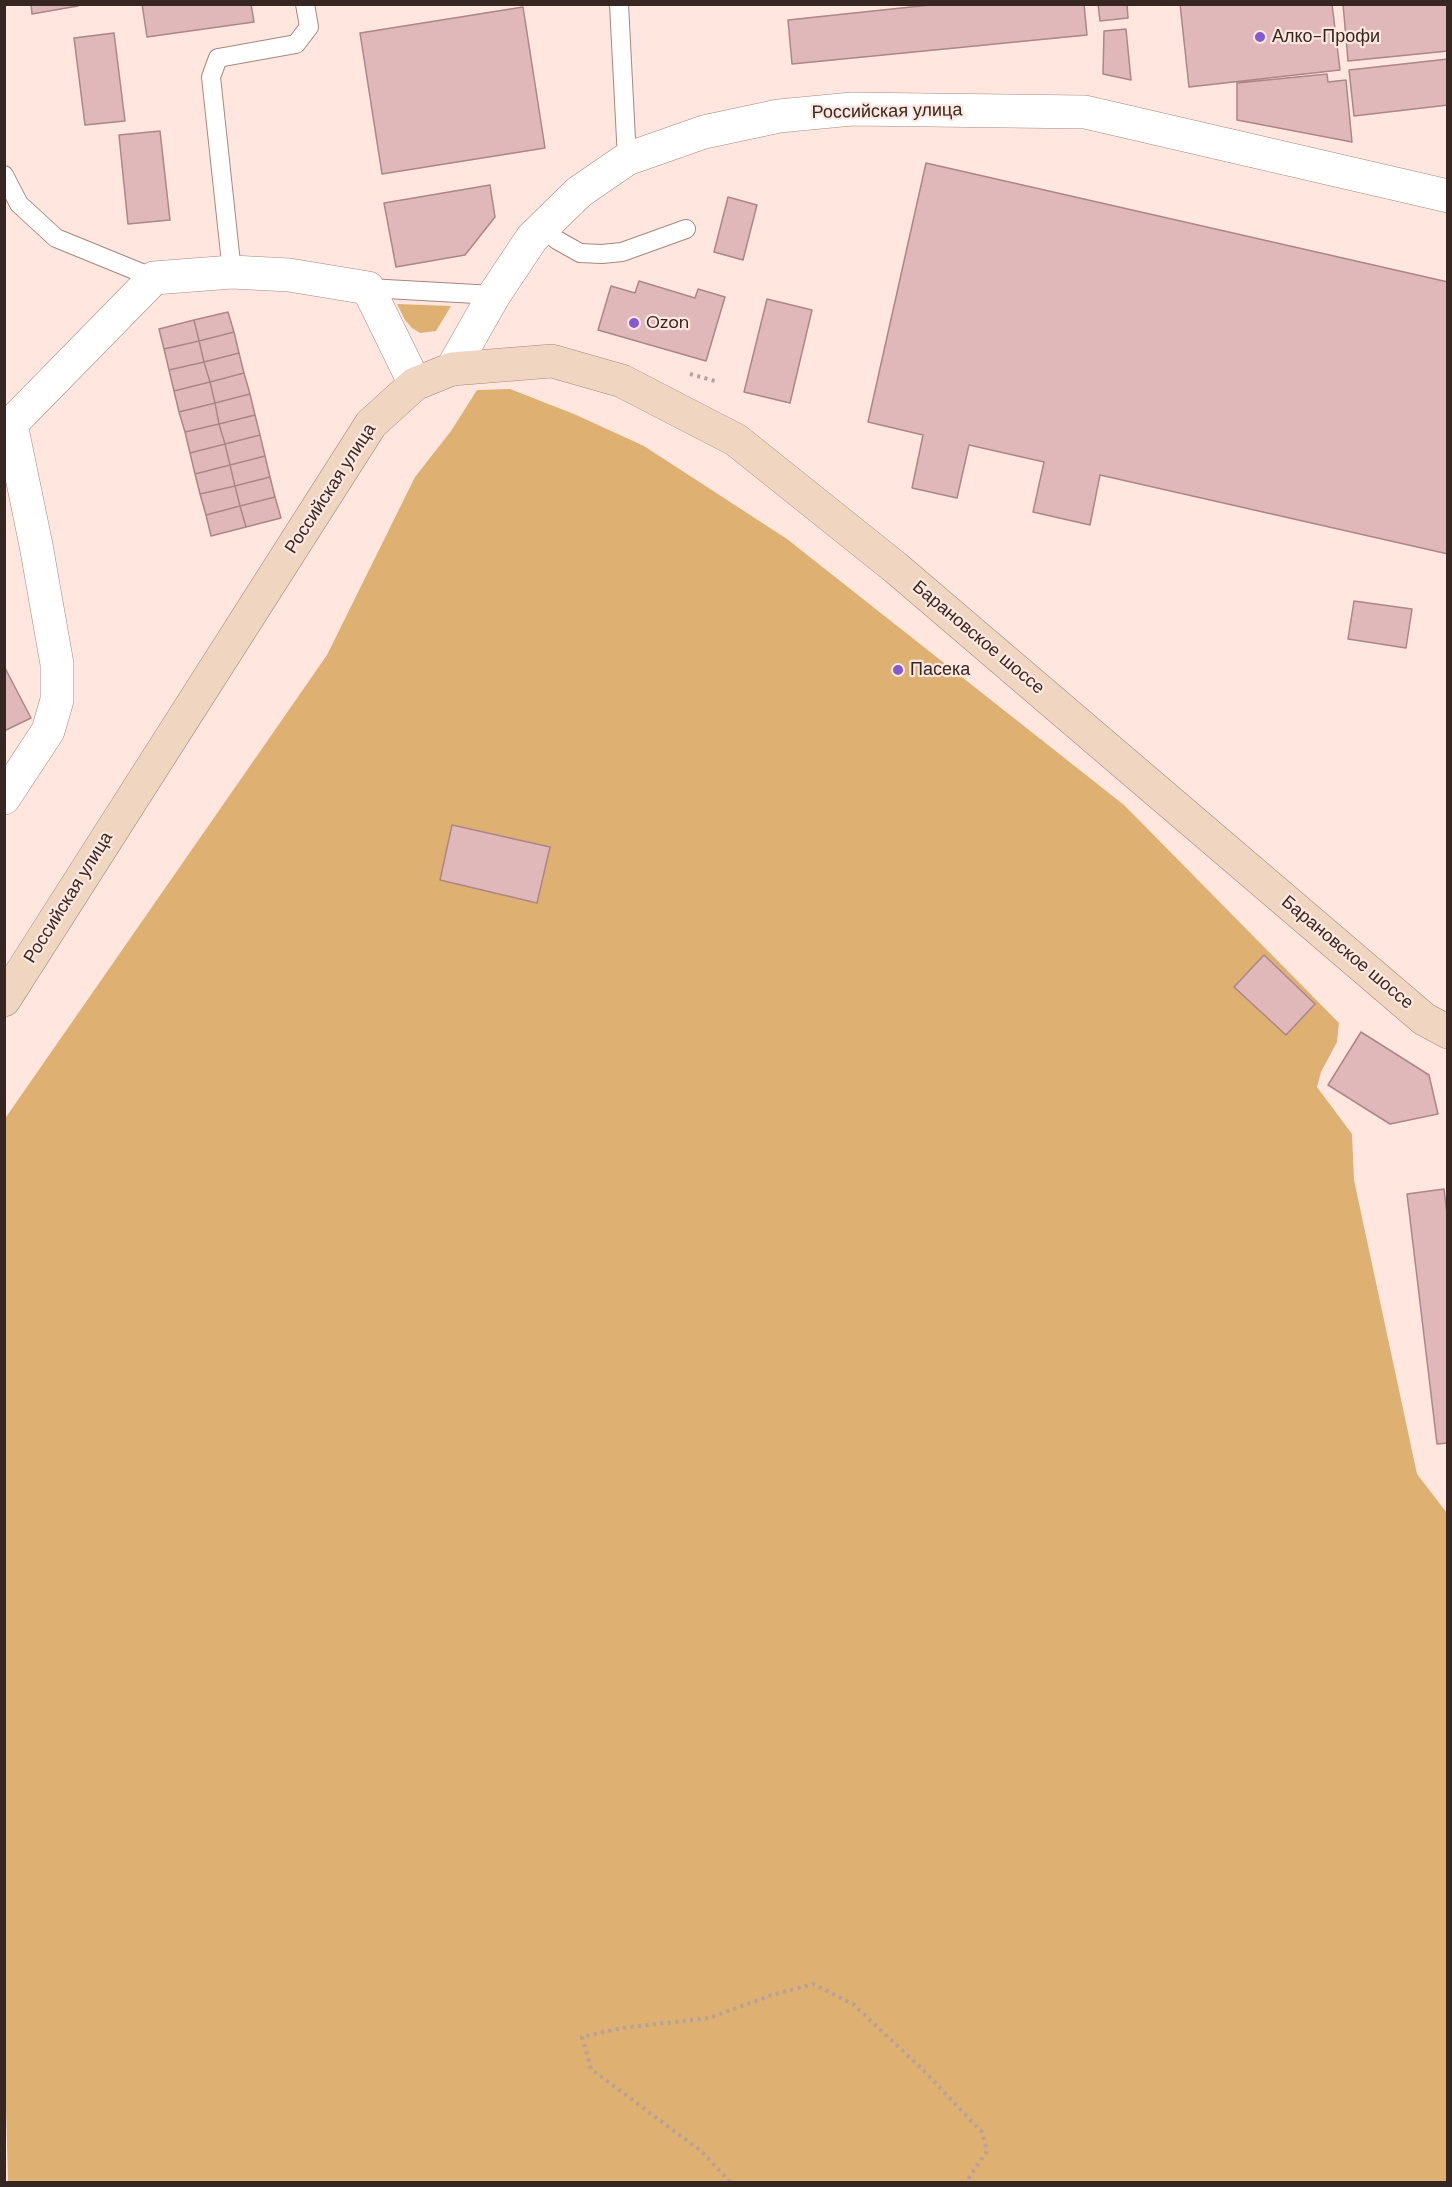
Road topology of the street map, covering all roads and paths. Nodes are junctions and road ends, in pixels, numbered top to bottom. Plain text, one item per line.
1 (306, 4) edge
2 (619, 4) edge
3 (627, 159) junction
4 (4, 175) edge
5 (1448, 196) edge
6 (542, 229) junction
7 (686, 229) dead end
8 (232, 272) junction
9 (154, 278) junction
10 (368, 288) junction
11 (494, 295) junction
12 (452, 369) junction
13 (415, 384) junction
14 (8, 426) edge
15 (4, 798) edge
16 (4, 1000) edge
17 (1448, 1032) edge
18 (730, 2182) edge
19 (966, 2182) edge

1 - 8 lane
2 - 3 lane
3 - 5 street, Российская улица
3 - 6 street, Российская улица
4 - 9 lane
6 - 7 lane
6 - 11 street, Российская улица
8 - 9 street
8 - 10 street
9 - 14 street
10 - 11 lane
10 - 13 street
11 - 12 street, Российская улица
12 - 13 main road, Российская улица
12 - 17 main road, Барановское шоссе
13 - 16 main road, Российская улица
14 - 15 street
18 - 19 path

